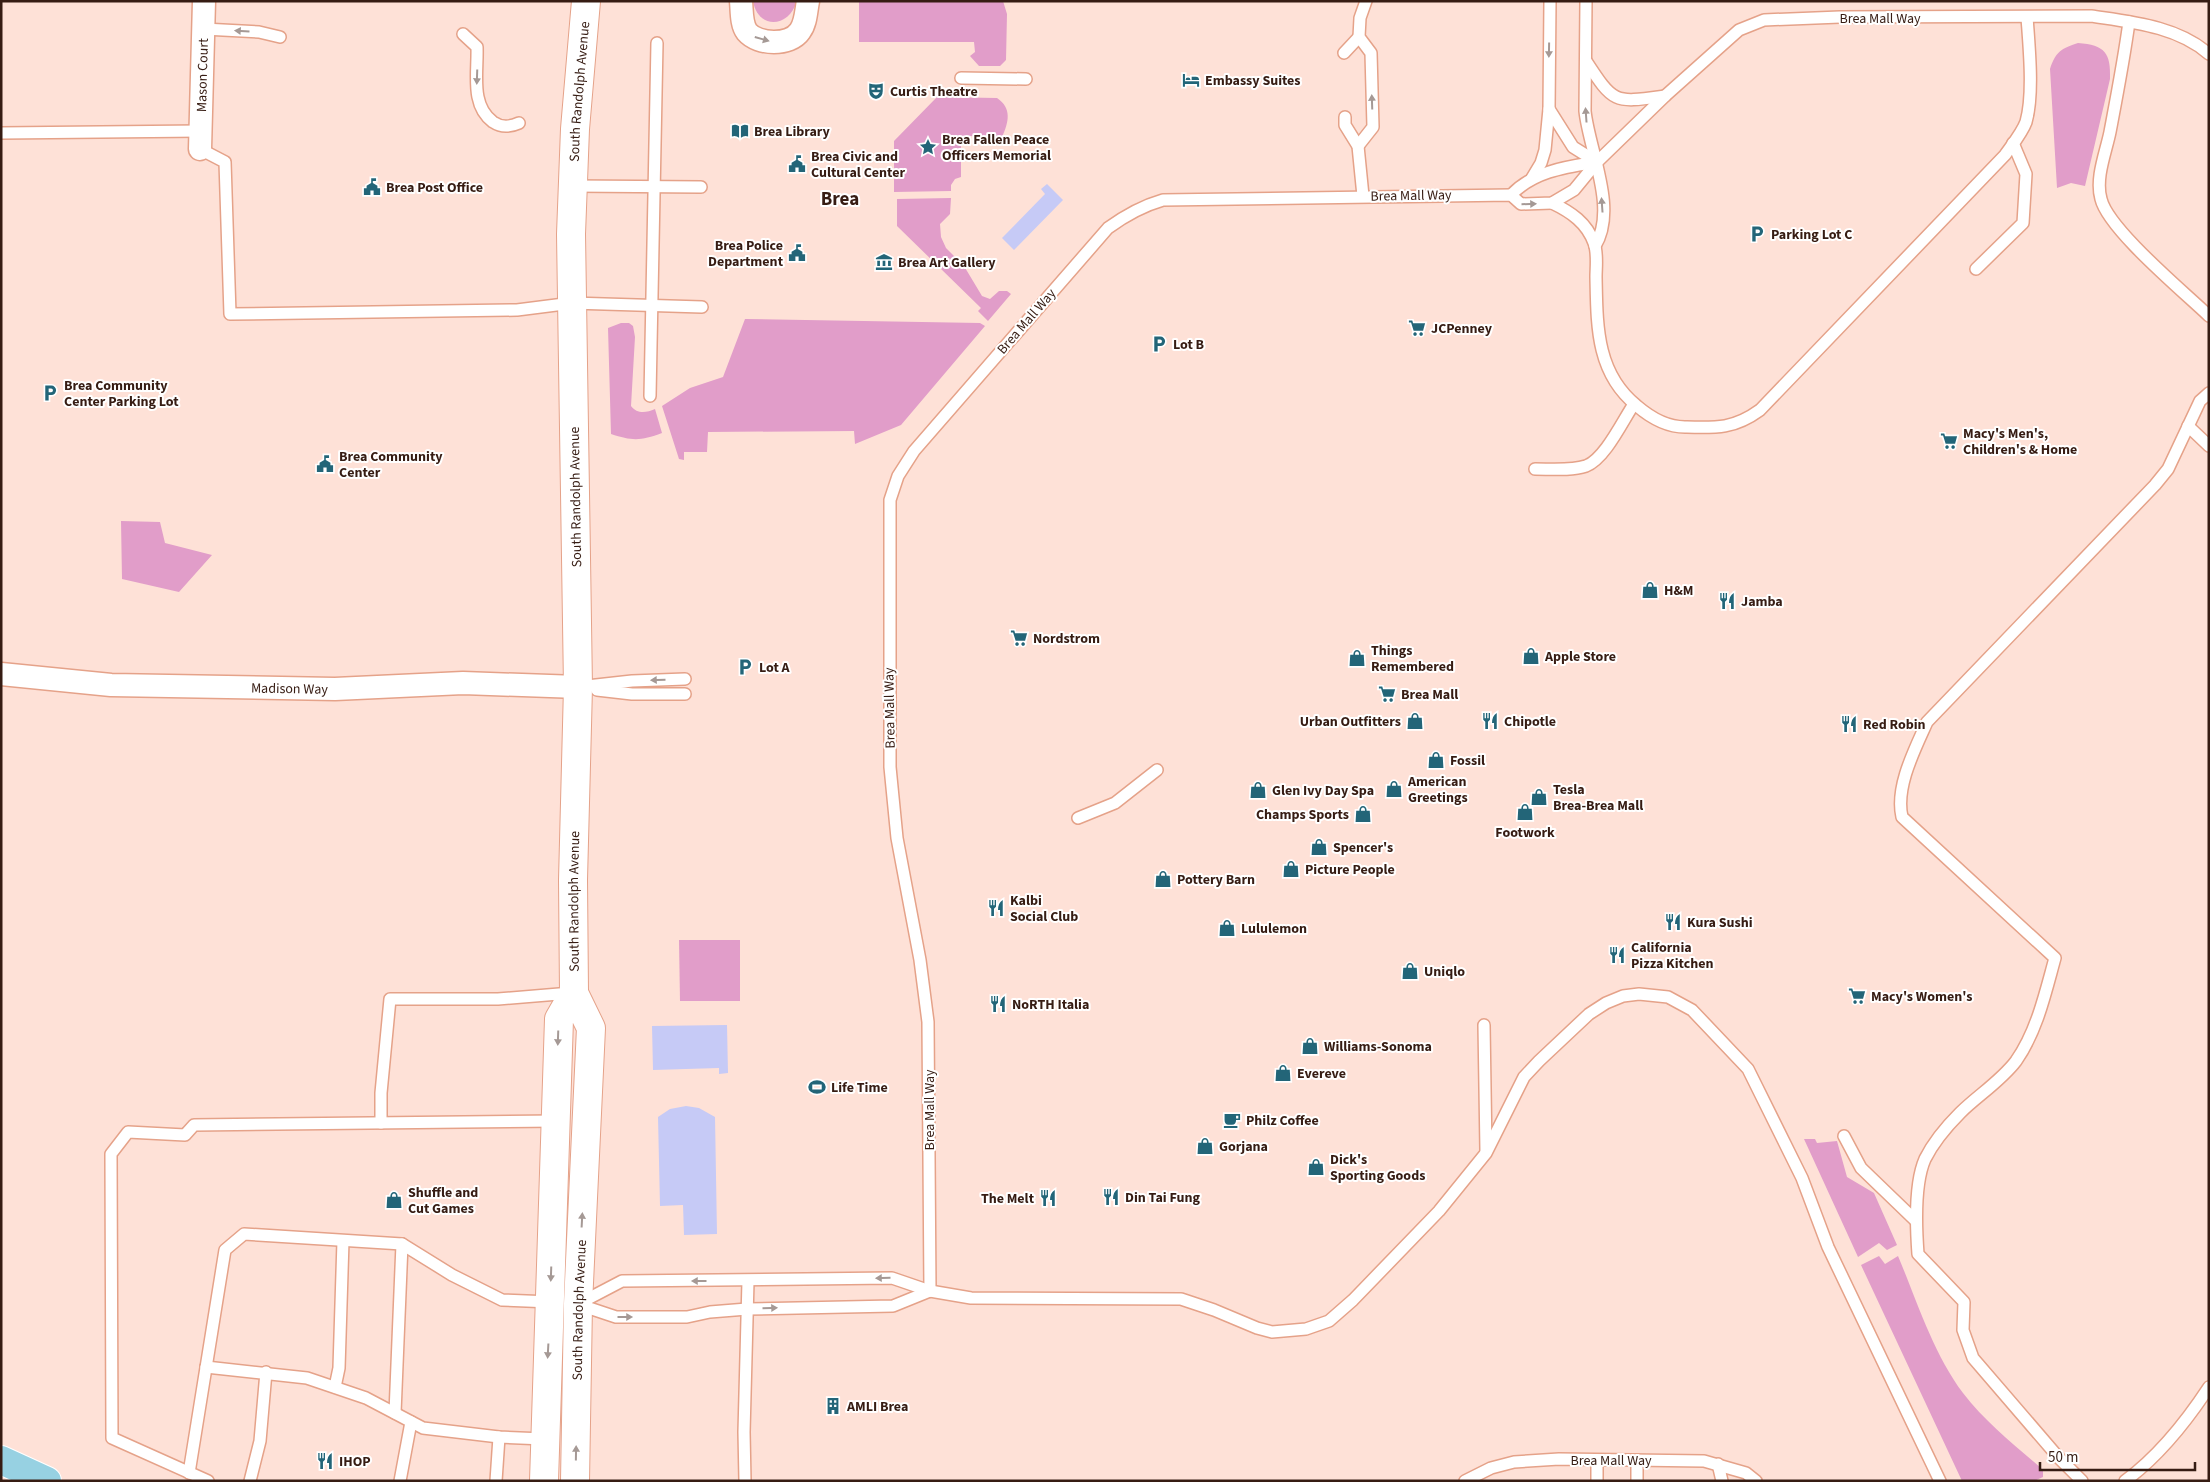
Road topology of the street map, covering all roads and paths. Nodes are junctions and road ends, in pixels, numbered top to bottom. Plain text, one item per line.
1 (204, 1) edge
2 (586, 1) edge
3 (741, 1) edge
4 (808, 1) edge
5 (1366, 1) edge
6 (1550, 1) edge
7 (1586, 1) edge
8 (2027, 17) junction
9 (2128, 22) junction
10 (204, 28) junction
11 (463, 34) dead end
12 (1359, 37) junction
13 (280, 38) dead end
14 (657, 43) dead end
15 (1344, 53) dead end
16 (2209, 54) edge
17 (1586, 61) junction
18 (960, 78) dead end
19 (1026, 79) dead end
20 (1665, 96) junction
21 (1549, 109) junction
22 (1345, 118) dead end
23 (519, 123) dead end
24 (1, 132) edge
25 (200, 140) junction
26 (2013, 143) junction
27 (1358, 146) junction
28 (1597, 162) junction
29 (1532, 178) junction
30 (572, 186) junction
31 (654, 187) junction
32 (701, 187) dead end
33 (1511, 195) junction
34 (1363, 196) junction
35 (1552, 203) junction
36 (1596, 246) junction
37 (1976, 269) dead end
38 (572, 303) junction
39 (652, 306) junction
40 (702, 307) dead end
41 (2209, 316) edge
42 (2209, 393) edge
43 (650, 396) dead end
44 (1634, 404) junction
45 (2188, 426) junction
46 (2209, 446) edge
47 (1535, 469) dead end
48 (1, 674) edge
49 (685, 679) dead end
50 (578, 687) junction
51 (685, 694) dead end
52 (1157, 770) dead end
53 (1078, 818) dead end
54 (574, 993) junction
55 (1484, 1025) dead end
56 (556, 1121) junction
57 (381, 1123) junction
58 (1844, 1136) dead end
59 (1486, 1153) junction
60 (1916, 1221) junction
61 (343, 1241) junction
62 (402, 1244) junction
63 (748, 1281) junction
64 (930, 1291) junction
65 (564, 1303) junction
66 (747, 1309) junction
67 (206, 1366) junction
68 (266, 1372) junction
69 (335, 1387) junction
70 (2209, 1387) edge
71 (395, 1413) junction
72 (411, 1422) junction
73 (499, 1437) junction
74 (544, 1439) junction
75 (1, 1460) edge
76 (1597, 1460) junction
77 (1637, 1460) junction
78 (1718, 1464) junction
79 (189, 1473) junction
80 (46, 1481) edge
81 (208, 1481) edge
82 (250, 1481) edge
83 (400, 1481) edge
84 (496, 1481) edge
85 (544, 1481) edge
86 (575, 1481) edge
87 (745, 1481) edge
88 (1466, 1481) edge
89 (1598, 1481) edge
90 (1637, 1481) edge
91 (1722, 1481) edge
92 (1756, 1481) edge
93 (1940, 1481) edge
94 (2082, 1481) edge
95 (2125, 1481) edge

1 - 10 street, Mason Court
2 - 30 street, South Randolph Avenue
3 -> 4 street
5 - 12 lane
6 -> 21 lane
7 - 17 lane
8 - 9 lane, Brea Mall Way
8 - 20 lane, Brea Mall Way
8 - 26 lane
9 - 16 lane, Brea Mall Way
9 - 41 lane
13 -> 10 lane
10 - 25 street, Mason Court
11 -> 23 lane
12 - 15 lane
27 -> 12 lane
14 - 31 lane
17 - 20 lane
28 -> 17 lane
18 - 19 lane
20 - 28 lane, Brea Mall Way
21 - 28 lane
21 - 29 lane
22 - 27 lane
24 - 25 lane
25 - 38 lane
26 - 37 lane
26 - 44 lane
27 - 34 lane
28 - 29 lane
28 - 35 lane, Brea Mall Way
36 -> 28 lane
29 - 33 lane
30 - 31 lane
30 - 38 street, South Randolph Avenue
31 - 32 lane
31 - 39 lane
33 - 34 lane, Brea Mall Way
33 -> 35 lane, Brea Mall Way
34 - 64 lane, Brea Mall Way
35 - 36 lane
36 - 44 lane
38 - 39 lane
38 - 50 street, South Randolph Avenue
39 - 40 lane
39 - 43 lane
42 - 45 lane
44 - 47 lane
45 - 46 lane
45 - 60 lane
48 - 50 street, Madison Way
49 -> 50 lane
50 - 51 lane
50 - 54 street, South Randolph Avenue
52 - 53 lane
54 -> 56 street, South Randolph Avenue
54 - 57 lane
65 -> 54 street, South Randolph Avenue
55 - 59 lane
56 - 57 lane
56 -> 65 street, South Randolph Avenue
57 - 79 lane
58 - 60 lane
59 - 64 lane
59 - 93 lane
60 - 94 lane
61 - 62 lane
61 - 67 lane
61 - 69 lane
62 - 65 lane
62 - 71 lane
64 -> 63 lane
63 -> 65 lane
63 - 66 lane
66 -> 64 lane
65 -> 66 lane
65 -> 74 street, South Randolph Avenue
86 -> 65 street, South Randolph Avenue
66 - 87 lane
67 - 68 lane
67 - 79 lane
68 - 69 lane
68 - 82 lane
69 - 71 lane
70 - 95 lane
71 - 72 lane
72 - 73 lane
72 - 83 lane
73 - 74 lane
73 - 84 lane
74 - 85 street, South Randolph Avenue
75 - 80 main road
76 - 77 lane, Brea Mall Way
76 - 88 lane, Brea Mall Way
76 - 89 lane
77 - 78 lane, Brea Mall Way
77 - 90 lane
78 - 91 lane
78 - 92 lane, Brea Mall Way
79 - 81 lane

